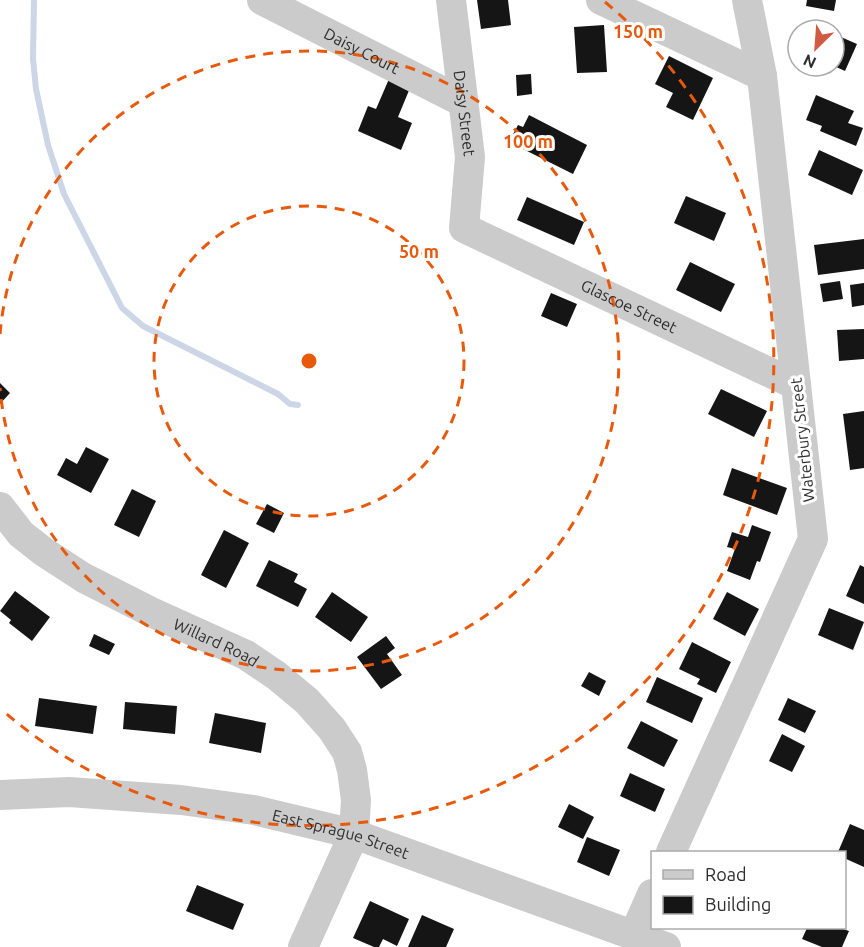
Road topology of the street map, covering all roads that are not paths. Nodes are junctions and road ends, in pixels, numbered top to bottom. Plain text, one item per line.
1 (262, 0) edge
2 (451, 0) edge
3 (601, 0) edge
4 (747, 0) edge
5 (762, 76) junction
6 (463, 102) junction
7 (464, 228) joint
8 (796, 384) junction
9 (0, 507) edge
10 (0, 795) edge
11 (354, 834) junction
12 (671, 851) edge
13 (651, 896) edge
14 (634, 935) junction
15 (303, 947) edge
16 (666, 947) edge

1 - 6 street, Daisy Court
2 - 6 street, Daisy Street
3 - 5 street
4 - 5 street, Waterbury Street
5 - 8 street, Waterbury Street
6 - 7 street, Daisy Street
7 - 8 street, Glascoe Street
8 - 12 street, Waterbury Street
9 - 11 street, Willard Road
10 - 11 street, East Sprague Street
11 - 14 street, East Sprague Street
11 - 15 street
13 - 14 street
14 - 16 street, East Sprague Street

